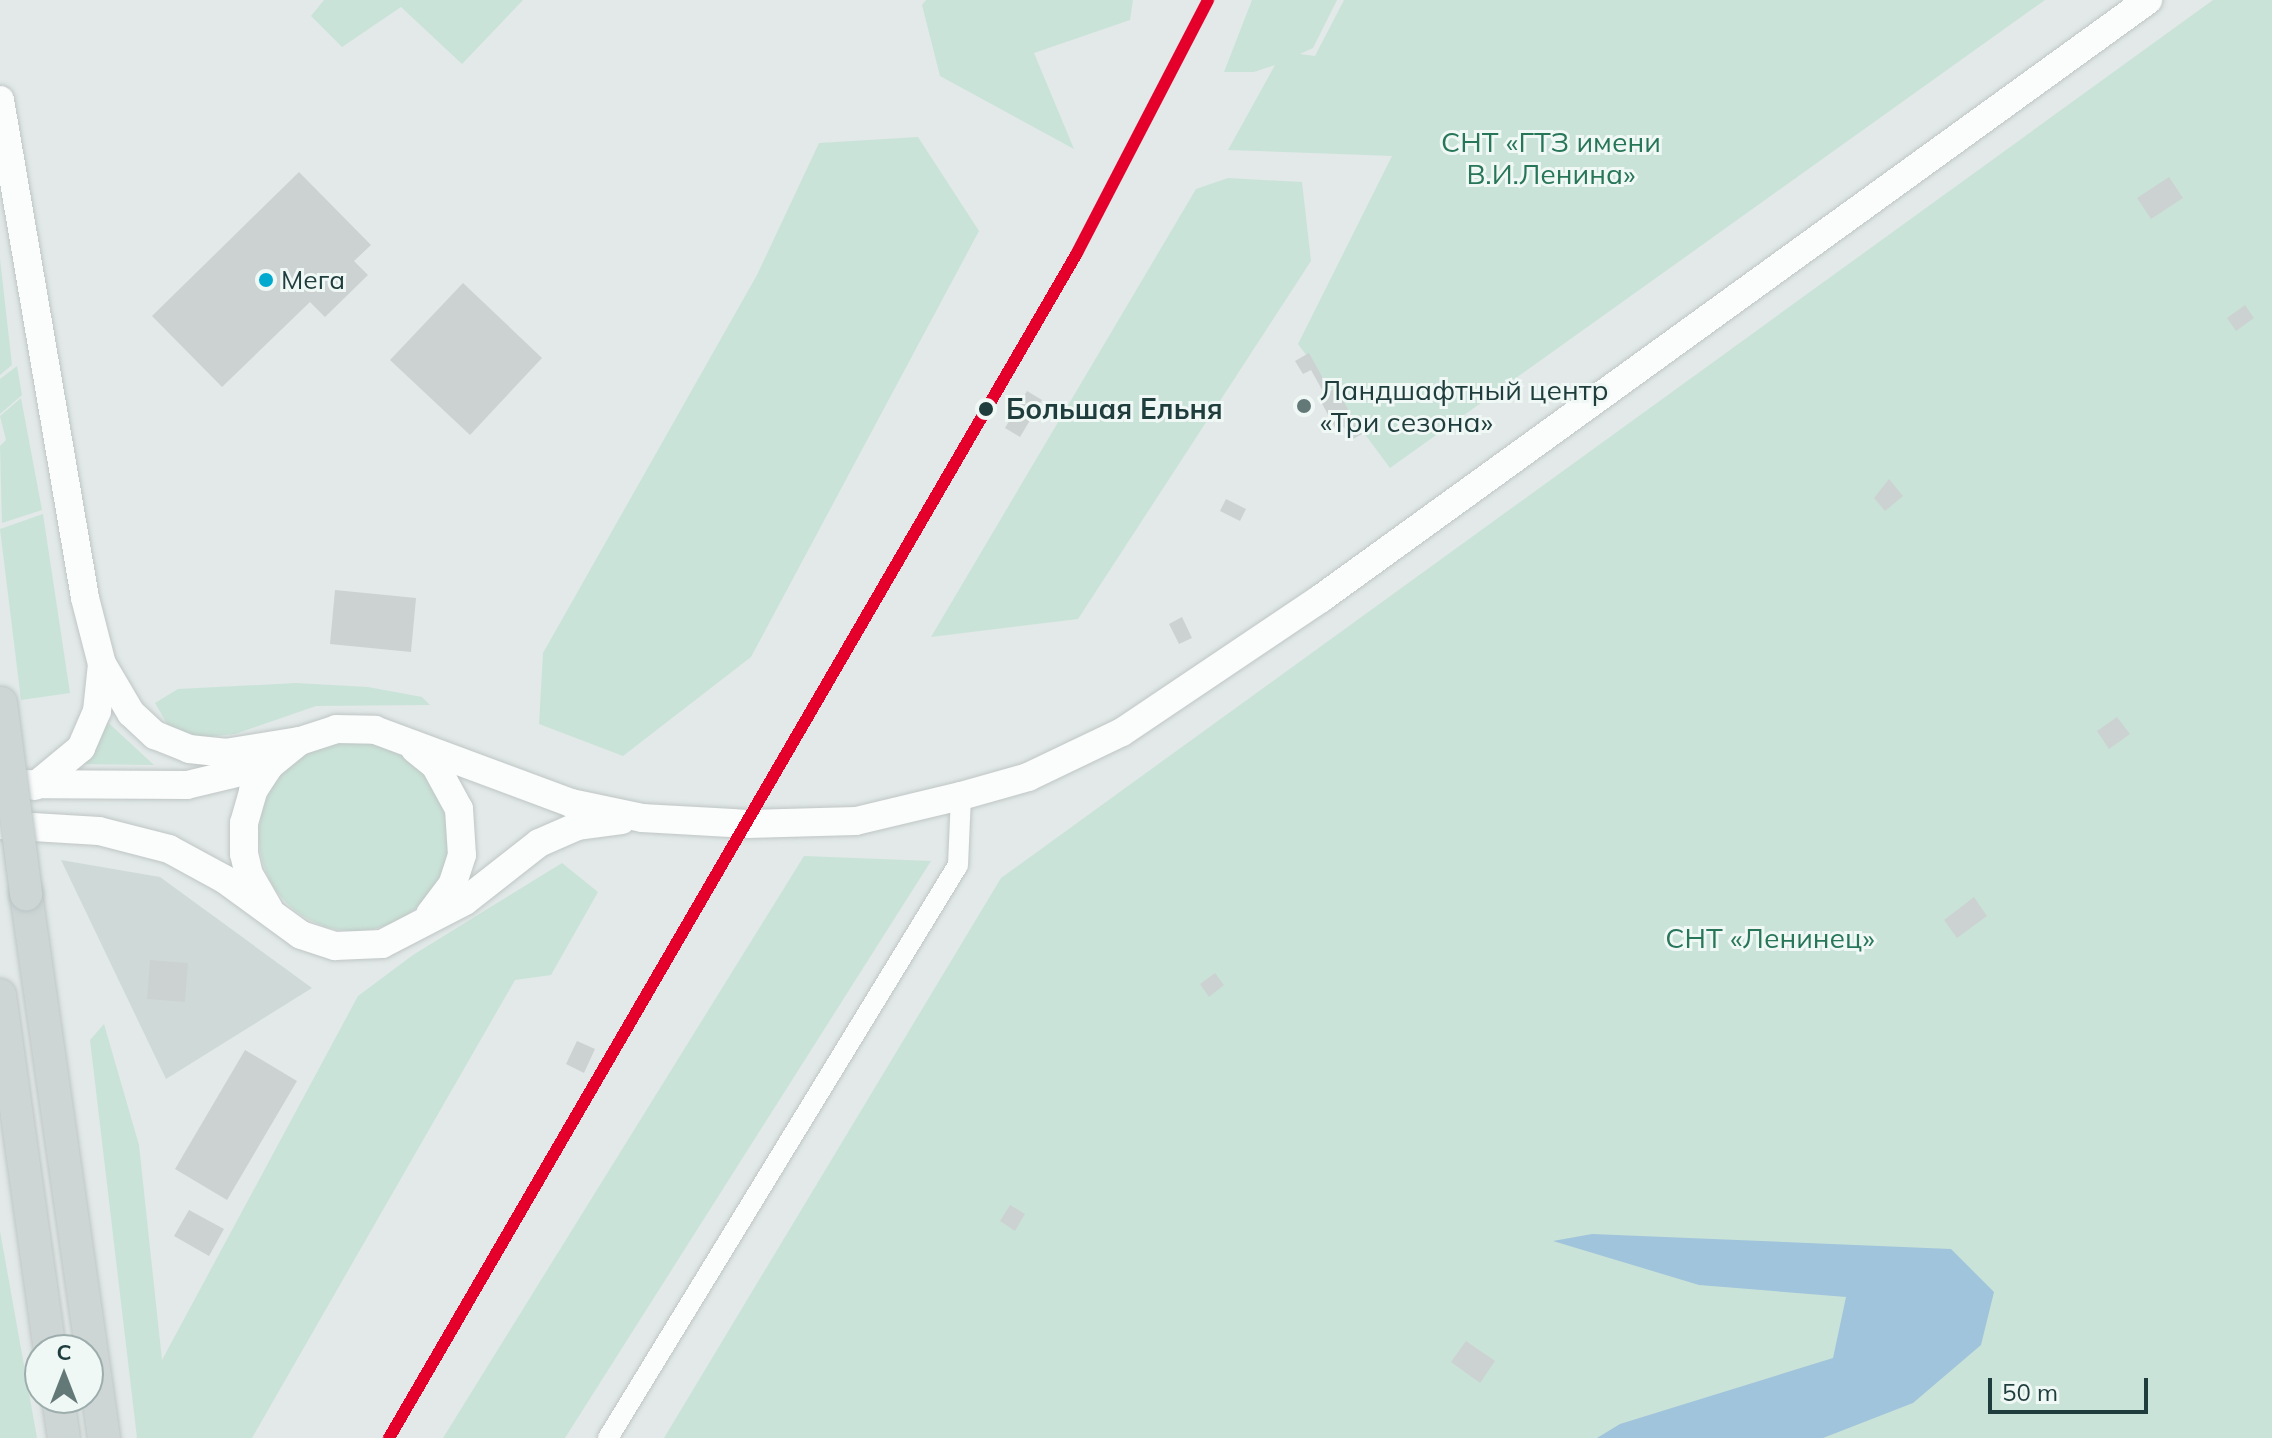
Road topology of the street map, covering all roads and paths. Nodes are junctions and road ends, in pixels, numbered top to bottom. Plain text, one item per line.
1 (2148, 0) edge
2 (0, 100) edge
3 (102, 664) junction
4 (0, 701) edge
5 (300, 741) junction
6 (404, 741) junction
7 (270, 765) junction
8 (0, 784) edge
9 (35, 786) junction
10 (961, 796) junction
11 (642, 818) junction
12 (0, 825) edge
13 (269, 909) junction
14 (422, 924) junction
15 (0, 995) edge
16 (48, 1334) edge
17 (60, 1414) edge
18 (64, 1438) edge
19 (104, 1438) edge
20 (608, 1438) edge

1 - 10 main road
2 - 3 main road
3 - 5 main road
3 - 9 main road
4 - 19 main road, bridge
5 - 6 main road
5 - 7 main road
6 - 11 main road
6 - 14 main road
7 - 9 main road
7 - 13 main road
8 - 9 main road
10 - 11 main road
10 - 20 street
11 - 14 main road
12 - 13 main road
13 - 14 main road
15 - 16 main road
17 - 18 main road

